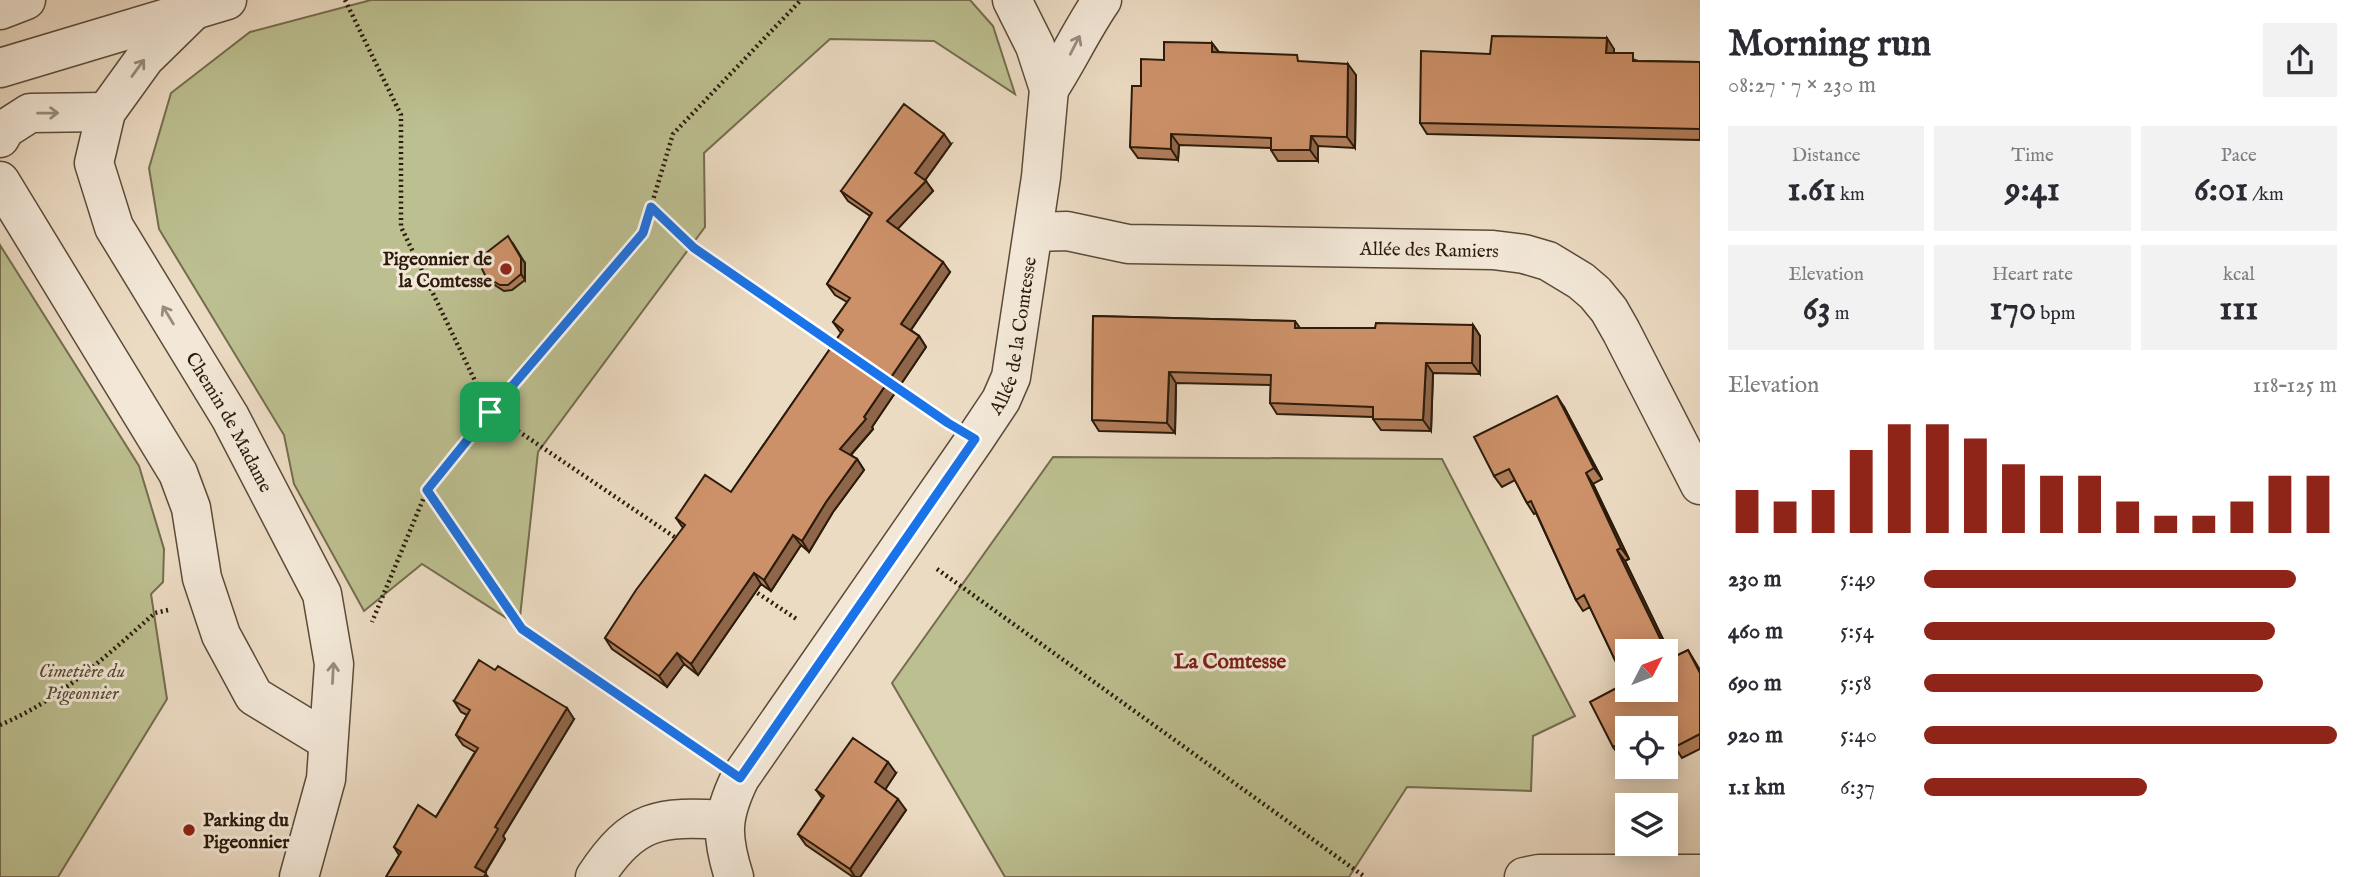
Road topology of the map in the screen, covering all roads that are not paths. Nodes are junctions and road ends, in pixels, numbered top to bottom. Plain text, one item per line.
1 (26, 0) edge
2 (1012, 0) edge
3 (1102, 0) edge
4 (210, 6) edge
5 (0, 10) edge
6 (0, 68) edge
7 (1049, 89) junction
8 (106, 112) junction
9 (0, 138) edge
10 (1, 181) edge
11 (1034, 232) junction
12 (1700, 485) edge
13 (328, 741) junction
14 (725, 820) junction
15 (1700, 874) edge
16 (299, 877) edge
17 (595, 877) edge
18 (734, 877) edge
19 (1524, 877) edge

1 - 5 street
2 - 7 street, Allée de la Comtesse
7 -> 3 street, Allée de la Comtesse
4 - 6 street
8 -> 4 street, Chemin de Madame
7 - 11 street, Allée de la Comtesse
9 -> 8 street
13 -> 8 street, Chemin de Madame
10 - 13 street
11 - 12 street, Allée des Ramiers
11 - 14 street, Allée de la Comtesse
13 - 16 street, Chemin de Madame
14 - 17 street
14 - 18 street, Allée de la Comtesse
15 - 19 street

